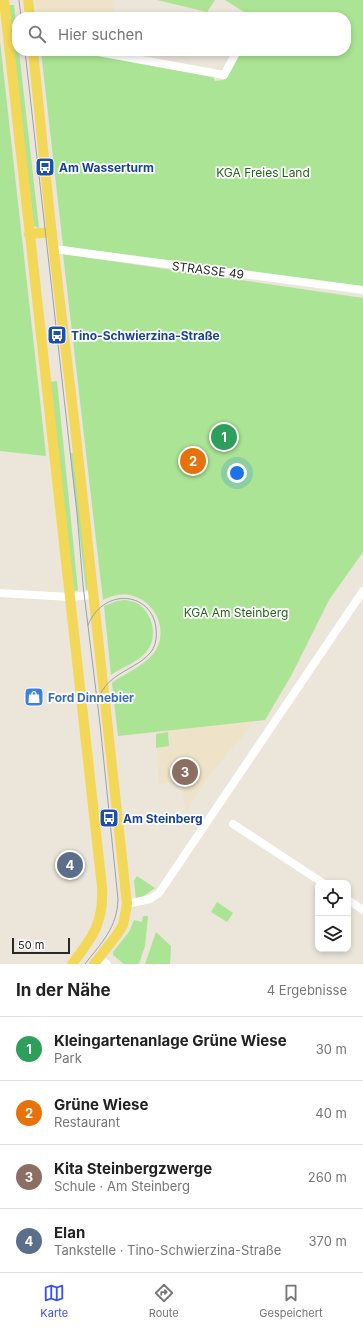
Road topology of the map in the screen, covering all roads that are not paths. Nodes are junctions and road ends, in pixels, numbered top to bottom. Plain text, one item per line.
1 (4, 0) edge
2 (28, 0) edge
3 (29, 12) edge
4 (34, 56) edge
5 (120, 56) edge
6 (234, 56) edge
7 (52, 232) junction
8 (29, 234) junction
9 (54, 248) junction
10 (363, 290) edge
11 (363, 590) edge
12 (0, 592) edge
13 (93, 595) junction
14 (70, 597) junction
15 (360, 602) edge
16 (234, 824) dead end
17 (318, 880) edge
18 (351, 902) edge
19 (127, 904) junction
20 (363, 910) edge
21 (94, 960) edge
22 (72, 964) edge

1 - 8 main road
2 - 3 main road
4 - 7 main road
5 - 6 street
7 - 8 main road
7 - 9 main road
8 - 14 main road
9 - 10 street, STRASSE 49
9 - 13 main road
11 - 15 street
12 - 14 street
13 - 14 street
13 - 19 main road
14 - 21 main road
15 - 19 street
16 - 17 street
18 - 20 street
19 - 21 main road
21 - 22 main road

